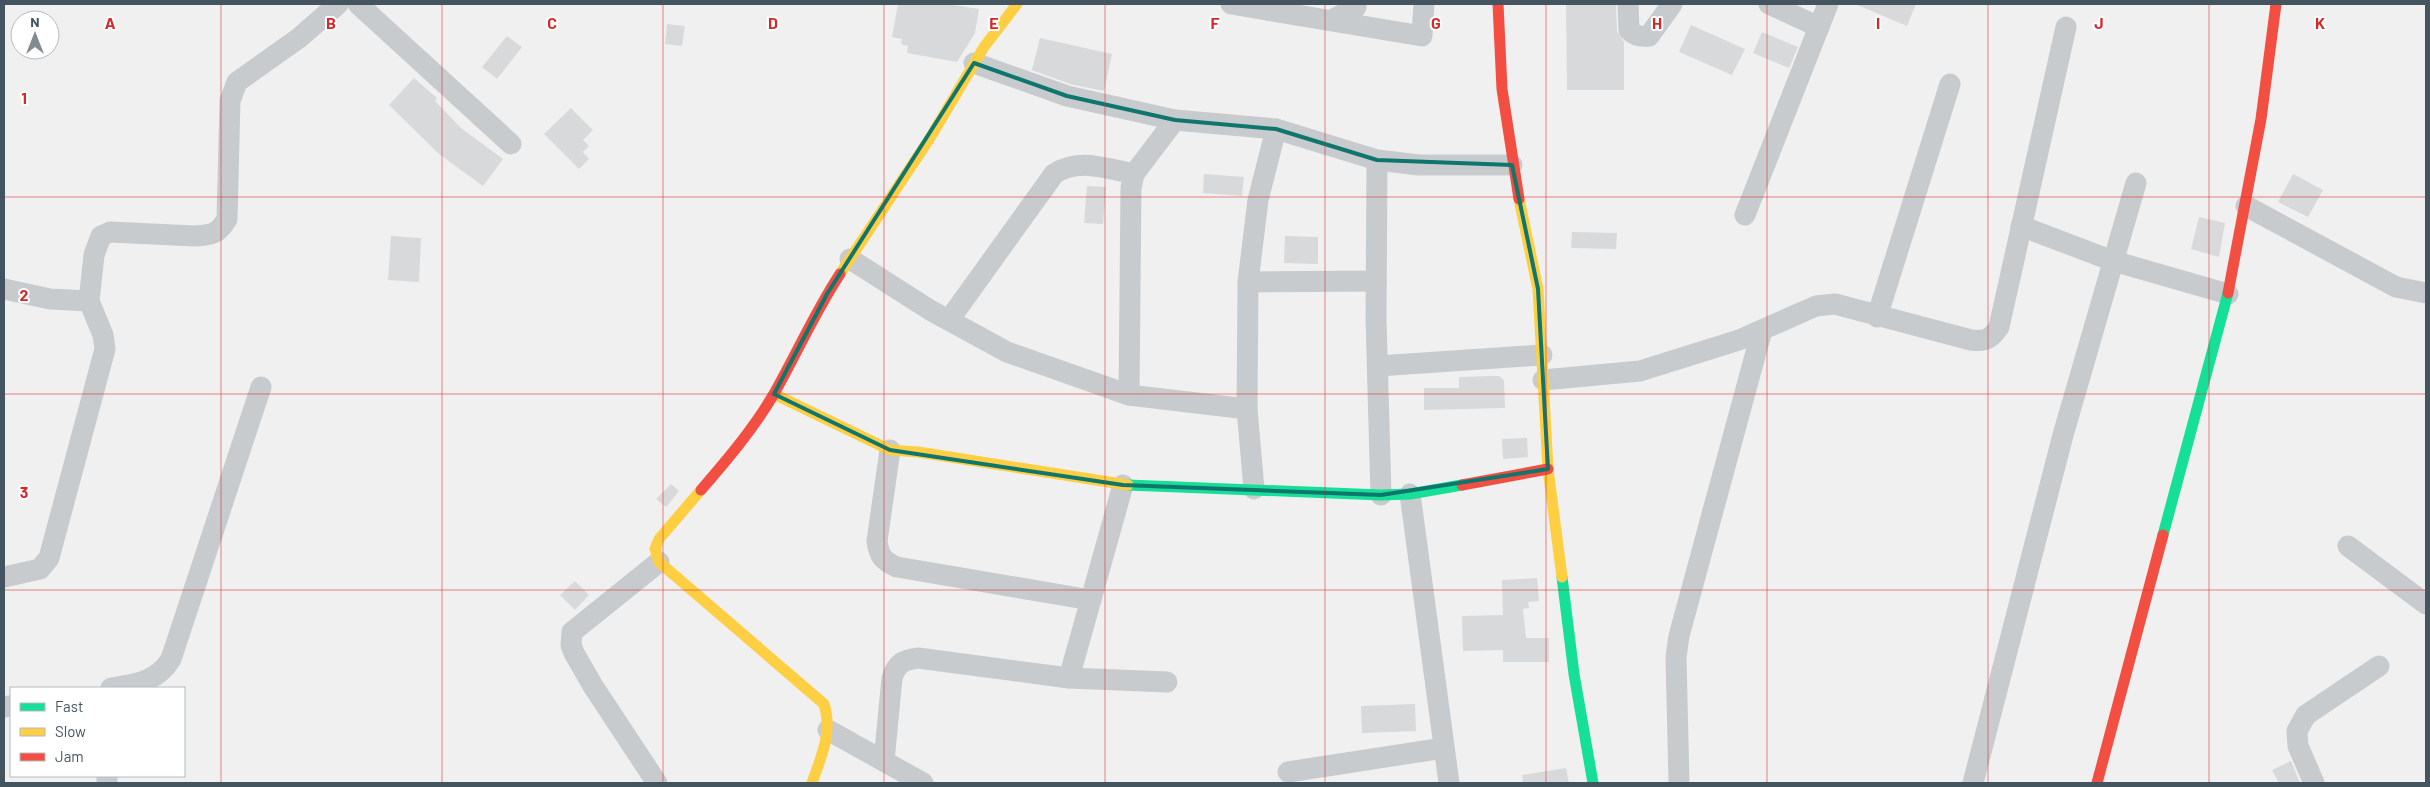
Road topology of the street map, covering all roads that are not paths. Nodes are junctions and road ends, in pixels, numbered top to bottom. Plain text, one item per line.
1 (338, 4) edge
2 (358, 4) edge
3 (1017, 4) edge
4 (1424, 4) edge
5 (1498, 4) edge
6 (1628, 4) edge
7 (1672, 4) edge
8 (1769, 4) edge
9 (1828, 4) edge
10 (2276, 4) edge
11 (1244, 5) edge
12 (1309, 11) edge
13 (1357, 12) edge
14 (1819, 27) junction
15 (2066, 27) dead end
16 (974, 63) junction
17 (1950, 84) dead end
18 (1175, 120) junction
19 (1276, 130) junction
20 (511, 144) dead end
21 (1377, 160) junction
22 (1512, 165) junction
23 (1134, 174) junction
24 (2136, 183) dead end
25 (2246, 206) junction
26 (1745, 214) dead end
27 (2021, 226) junction
28 (850, 259) junction
29 (2113, 261) junction
30 (1376, 281) junction
31 (1248, 282) junction
32 (4, 288) edge
33 (2426, 293) edge
34 (2228, 294) junction
35 (89, 301) junction
36 (1877, 317) junction
37 (949, 320) junction
38 (1762, 330) junction
39 (1542, 355) junction
40 (1378, 366) junction
41 (1543, 380) junction
42 (261, 387) dead end
43 (774, 394) junction
44 (1129, 395) junction
45 (1247, 409) junction
46 (890, 450) junction
47 (1548, 469) junction
48 (1123, 485) junction
49 (1254, 489) junction
50 (1410, 494) junction
51 (1381, 496) junction
52 (2348, 546) dead end
53 (659, 562) junction
54 (4, 577) edge
55 (1091, 600) junction
56 (2426, 604) edge
57 (2379, 666) dead end
58 (1069, 678) junction
59 (1166, 682) dead end
60 (116, 687) edge
61 (828, 730) junction
62 (1444, 748) junction
63 (884, 761) junction
64 (1288, 772) dead end
65 (657, 783) edge
66 (812, 783) edge
67 (923, 783) edge
68 (1449, 783) edge
69 (1593, 783) edge
70 (1679, 783) edge
71 (1973, 783) edge
72 (2097, 783) edge
73 (2314, 783) edge

1 - 35 street
2 - 20 street
3 - 16 street
4 - 13 street
5 - 22 street
6 - 7 street
8 - 14 street
9 - 14 street
10 - 25 street
11 - 12 street
12 - 13 street
14 - 26 street
15 - 27 street
16 - 18 street
16 - 28 street
17 - 36 street
18 - 19 street
18 - 23 street
19 - 21 street
19 - 31 street
21 - 22 street
21 - 30 street
22 - 39 street
23 - 37 street
23 - 44 street
24 - 29 street
25 - 33 street
25 - 34 street
27 - 29 street
27 - 36 street
28 - 37 street
28 - 43 street
29 - 34 street
29 - 71 street
30 - 31 street
30 - 40 street
31 - 45 street
32 - 35 street
34 - 72 street
35 - 54 street
36 - 38 street
37 - 44 street
38 - 41 street
38 - 70 street
39 - 40 street
39 - 41 street
40 - 51 street
41 - 47 street
42 - 60 street
43 - 46 street
43 - 53 street
44 - 45 street
45 - 49 street
46 - 48 street
46 - 55 street
47 - 50 street
47 - 69 street
48 - 49 street
48 - 55 street
49 - 51 street
50 - 51 street
50 - 62 street
52 - 56 street
53 - 61 street
53 - 65 street
55 - 58 street
57 - 73 street
58 - 59 street
58 - 63 street
61 - 63 street
61 - 66 street
62 - 64 street
62 - 68 street
63 - 67 street

